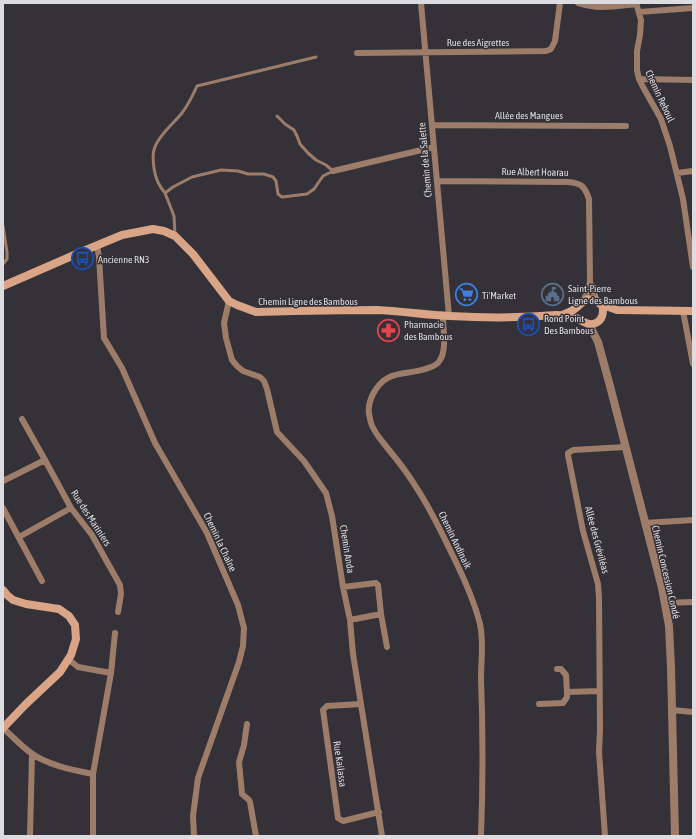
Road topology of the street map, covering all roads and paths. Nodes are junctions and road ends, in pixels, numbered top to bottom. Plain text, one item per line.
1 (421, 3) edge
2 (560, 3) edge
3 (578, 3) edge
4 (636, 4) edge
5 (693, 8) edge
6 (639, 12) junction
7 (426, 52) junction
8 (357, 53) dead end
9 (316, 57) dead end
10 (639, 79) junction
11 (693, 80) edge
12 (277, 116) dead end
13 (433, 125) junction
14 (626, 126) dead end
15 (434, 147) junction
16 (333, 171) junction
17 (693, 171) edge
18 (677, 173) junction
19 (437, 181) junction
20 (165, 193) junction
21 (3, 226) edge
22 (175, 236) junction
23 (97, 245) junction
24 (3, 264) edge
25 (693, 267) edge
26 (590, 282) junction
27 (3, 286) edge
28 (229, 301) junction
29 (599, 302) junction
30 (582, 303) junction
31 (617, 310) junction
32 (683, 311) junction
33 (693, 311) edge
34 (562, 315) junction
35 (446, 316) junction
36 (581, 320) junction
37 (599, 321) junction
38 (589, 324) junction
39 (598, 342) junction
40 (693, 364) edge
41 (22, 419) dead end
42 (625, 447) junction
43 (44, 460) junction
44 (3, 481) edge
45 (3, 508) edge
46 (71, 508) junction
47 (693, 520) edge
48 (645, 523) junction
49 (19, 537) junction
50 (42, 582) dead end
51 (343, 587) junction
52 (3, 590) edge
53 (693, 602) edge
54 (664, 603) junction
55 (118, 612) dead end
56 (381, 614) junction
57 (350, 620) junction
58 (115, 633) dead end
59 (387, 647) dead end
60 (68, 660) junction
61 (557, 669) dead end
62 (111, 673) junction
63 (600, 691) junction
64 (567, 692) junction
65 (361, 704) junction
66 (539, 704) dead end
67 (672, 710) junction
68 (693, 712) edge
69 (247, 724) dead end
70 (3, 728) edge
71 (32, 754) junction
72 (93, 774) junction
73 (379, 812) junction
74 (30, 836) edge
75 (93, 836) edge
76 (194, 836) edge
77 (256, 836) edge
78 (382, 836) edge
79 (481, 836) edge
80 (605, 836) edge
81 (674, 836) edge

1 - 7 street, Chemin de la Salette
2 - 7 street, Rue des Aigrettes
3 - 4 street
4 - 6 street, Chemin Reboul
5 - 6 street
6 - 10 street, Chemin Reboul
7 - 8 street, Rue des Aigrettes
7 - 13 street, Chemin de la Salette
9 - 20 lane
10 - 11 street
10 - 18 street, Chemin Reboul
12 - 16 lane
13 - 14 street, Allée des Mangues
13 - 15 street, Chemin de la Salette
15 - 16 street
15 - 19 street, Chemin de la Salette
16 - 20 lane
17 - 18 street
18 - 25 street, Chemin Reboul
19 - 26 street, Rue Albert Hoarau
19 - 35 street, Chemin de la Salette
20 - 22 lane
21 - 24 lane
22 - 23 main road, Chemin Ligne des Bambous
22 - 28 main road, Chemin Ligne des Bambous
23 - 27 main road, Chemin Ligne des Bambous
23 - 76 street, Chemin la Chaîne
26 - 29 street, Rue Albert Hoarau
26 - 30 street, Rue Albert Hoarau
28 - 35 main road, Chemin Ligne des Bambous
28 - 51 street, Chemin Anda
29 - 30 main road
29 - 31 main road
29 - 37 main road
30 - 34 main road, Chemin Ligne des Bambous
30 - 36 main road
31 - 32 main road
31 - 37 main road
32 - 33 main road
32 - 40 street
34 - 35 main road, Chemin Ligne des Bambous
34 - 36 main road, Chemin Ligne des Bambous
35 - 79 street, Chemin Andinaik
36 - 38 main road
37 - 38 main road
37 - 39 street, Chemin Concession Condé
38 - 39 street, Chemin Concession Condé
39 - 42 street, Chemin Concession Condé
41 - 43 street, Rue des Mariniers
42 - 48 street, Chemin Concession Condé
42 - 63 street, Allée des Gréviléas
43 - 44 street
43 - 46 street, Rue des Mariniers
45 - 49 street
46 - 49 street
46 - 55 street, Rue des Mariniers
47 - 48 street
48 - 54 street, Chemin Concession Condé
49 - 50 street
51 - 56 street
51 - 57 street, Chemin Anda
52 - 60 main road
53 - 54 street
54 - 67 street, Chemin Concession Condé
56 - 57 street
56 - 59 street
57 - 65 street, Chemin Anda
58 - 62 street
60 - 62 street
60 - 70 main road
61 - 64 street
62 - 72 street
63 - 64 street
63 - 80 street, Allée des Gréviléas
64 - 66 street
65 - 73 street, Chemin Anda
65 - 73 street, Rue Kailassa
67 - 68 street
67 - 81 street, Chemin Concession Condé
69 - 77 street
70 - 71 street
71 - 72 street
71 - 74 street
72 - 75 street
73 - 78 street, Chemin Anda

